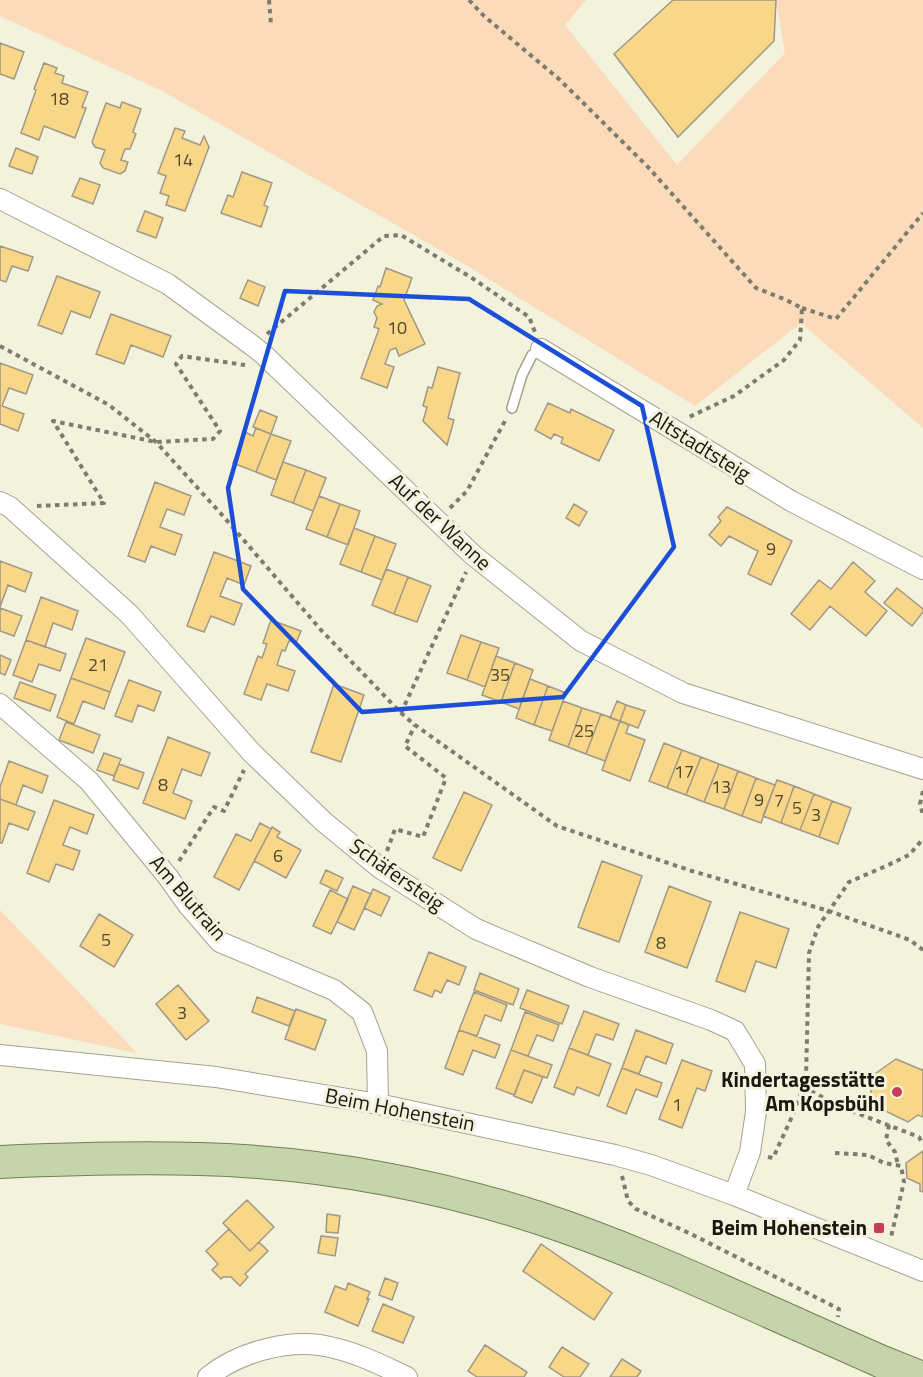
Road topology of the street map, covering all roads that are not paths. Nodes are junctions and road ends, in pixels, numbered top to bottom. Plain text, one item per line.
1 (0, 200) edge
2 (541, 349) joint
3 (512, 408) road end
4 (5, 504) edge
5 (923, 569) edge
6 (0, 704) edge
7 (923, 769) edge
8 (0, 1055) edge
9 (378, 1104) junction
10 (3, 1162) edge
11 (734, 1195) junction
12 (923, 1271) edge
13 (208, 1377) edge
14 (407, 1377) edge
15 (920, 1377) edge

1 - 7 street, Auf der Wanne
2 - 3 lane
2 - 5 street, Altstadtsteig
4 - 11 street, Schäfersteig
6 - 9 street, Am Blutrain
8 - 9 street, Beim Hohenstein
9 - 11 street, Beim Hohenstein
10 - 15 main road, bridge
11 - 12 street, Beim Hohenstein
13 - 14 street

